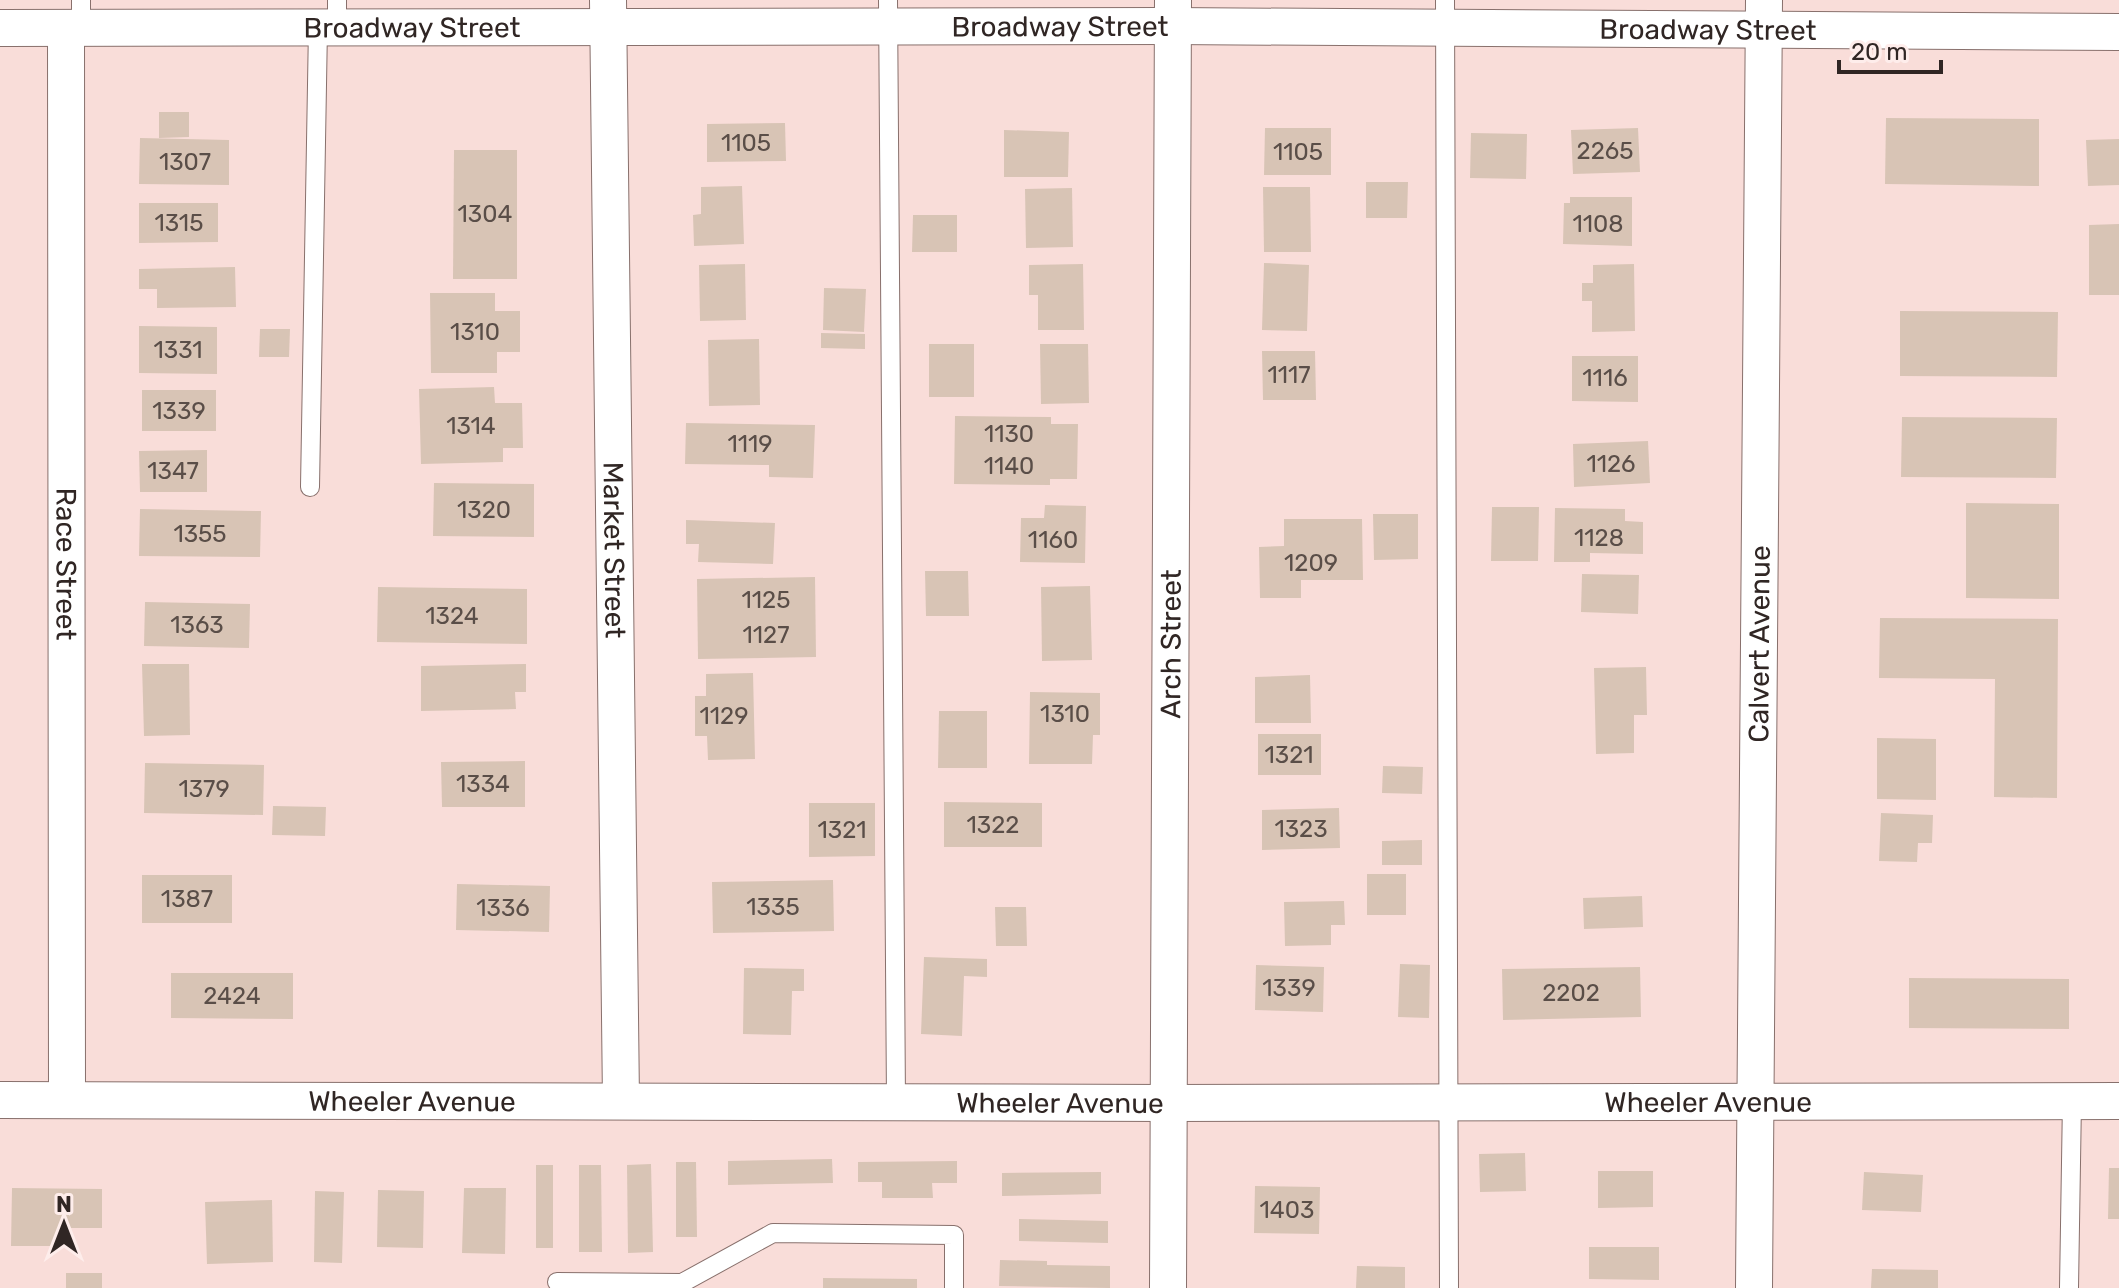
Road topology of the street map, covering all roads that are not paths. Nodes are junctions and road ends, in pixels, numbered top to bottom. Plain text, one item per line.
1 (608, 13) edge
2 (1173, 13) edge
3 (888, 14) edge
4 (1445, 14) edge
5 (1764, 15) edge
6 (331, 18) edge
7 (76, 19) edge
8 (0, 28) edge
9 (2119, 32) edge
10 (310, 487) dead end
11 (0, 1100) edge
12 (67, 1100) junction
13 (2072, 1100) junction
14 (621, 1101) junction
15 (896, 1101) junction
16 (2119, 1101) edge
17 (1168, 1103) junction
18 (1450, 1103) junction
19 (1754, 1103) junction
20 (557, 1282) dead end
21 (623, 1285) edge
22 (954, 1288) edge
23 (1168, 1288) edge
24 (1449, 1288) edge
25 (1754, 1288) edge
26 (2069, 1288) edge

1 - 3 street, Broadway Street
1 - 6 street, Broadway Street
1 - 14 street, Market Street
2 - 3 street, Broadway Street
2 - 4 street, Broadway Street
2 - 17 street, Arch Street
3 - 15 lane
4 - 5 street, Broadway Street
4 - 18 lane
5 - 9 street, Broadway Street
5 - 19 street, Calvert Avenue
6 - 7 street, Broadway Street
6 - 10 lane
7 - 8 street, Broadway Street
7 - 12 street, Race Street
11 - 12 street, Wheeler Avenue
12 - 14 street, Wheeler Avenue
13 - 16 street, Wheeler Avenue
13 - 19 street, Wheeler Avenue
13 - 26 lane
14 - 15 street, Wheeler Avenue
15 - 17 street, Wheeler Avenue
17 - 18 street, Wheeler Avenue
17 - 23 street, Arch Street
18 - 19 street, Wheeler Avenue
18 - 24 lane
19 - 25 street, Calvert Avenue
20 - 21 lane
21 - 22 lane

